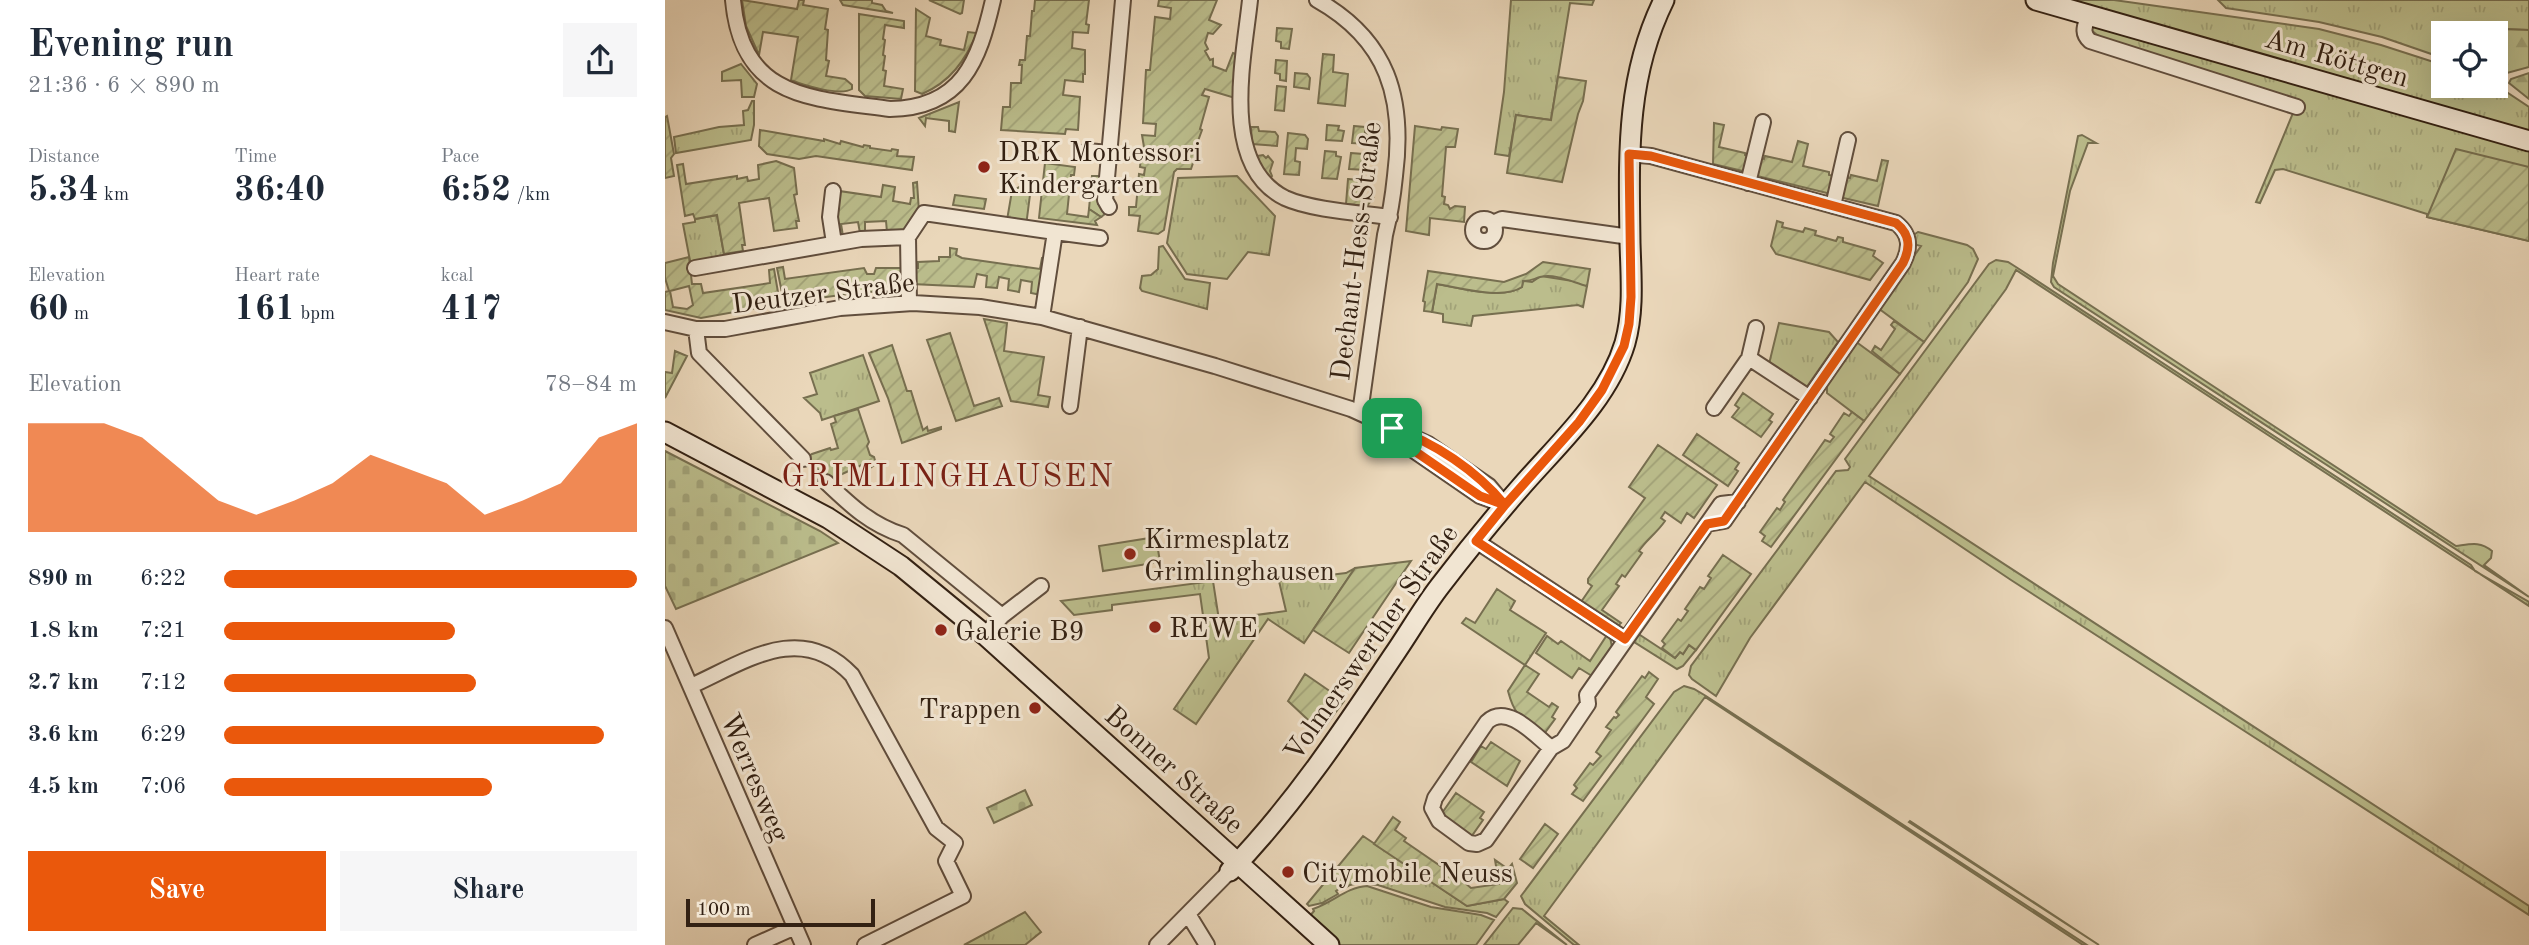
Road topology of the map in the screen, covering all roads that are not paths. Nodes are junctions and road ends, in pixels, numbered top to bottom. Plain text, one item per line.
1 (733, 0) edge
2 (993, 0) edge
3 (1123, 0) edge
4 (1250, 0) edge
5 (1317, 0) edge
6 (1664, 0) edge
7 (2036, 0) edge
8 (2088, 16) junction
9 (2297, 107) dead end
10 (1763, 122) dead end
11 (1848, 140) dead end
12 (2529, 142) edge
13 (1087, 151) dead end
14 (1109, 153) junction
15 (1629, 154) junction
16 (1748, 183) junction
17 (833, 191) dead end
18 (1833, 206) junction
19 (1109, 207) dead end
20 (1390, 217) junction
21 (1493, 223) dead end
22 (1055, 232) junction
23 (908, 237) junction
24 (1630, 237) junction
25 (1100, 239) dead end
26 (834, 243) junction
27 (695, 268) dead end
28 (909, 303) junction
29 (1042, 317) junction
30 (665, 322) edge
31 (1080, 327) junction
32 (1756, 328) dead end
33 (696, 329) junction
34 (1749, 358) junction
35 (1810, 398) junction
36 (1070, 406) dead end
37 (1714, 408) dead end
38 (1360, 413) junction
39 (665, 432) edge
40 (803, 459) dead end
41 (826, 482) dead end
42 (1505, 505) junction
43 (1476, 541) junction
44 (1041, 586) dead end
45 (1002, 617) junction
46 (665, 628) edge
47 (985, 635) junction
48 (1625, 639) junction
49 (691, 686) junction
50 (1551, 748) junction
51 (1234, 867) junction
52 (1188, 914) junction
53 (795, 927) junction
54 (755, 945) edge
55 (803, 945) edge
56 (865, 945) edge
57 (1157, 945) edge
58 (1207, 945) edge
59 (1329, 945) edge

1 - 2 street
3 - 14 street
4 - 20 street
5 - 20 street, Dechant-Hess-Straße
6 - 15 street, Volmerswerther Straße
7 - 8 street, Am Röttgen
8 - 9 street, Am Röttgen
8 - 12 street, Am Röttgen
10 - 16 street
11 - 18 street
13 - 14 street
14 - 19 street
15 - 16 street
15 - 24 street, Volmerswerther Straße
16 - 18 street
17 - 26 street
18 - 35 street
20 - 38 street, Dechant-Hess-Straße
21 - 24 street
22 - 23 street
22 - 25 street
22 - 29 street
23 - 26 street
23 - 28 street
24 - 42 street, Volmerswerther Straße
26 - 27 street
28 - 29 street, Deutzer Straße
28 - 33 street, Deutzer Straße
29 - 31 street, Deutzer Straße
30 - 33 street, Deutzer Straße
31 - 36 street
31 - 38 street, Deutzer Straße
32 - 34 street
33 - 40 street
34 - 35 street
34 - 37 street
35 - 48 street
38 - 42 street, Deutzer Straße
39 - 47 street, Bonner Straße
41 - 45 street
42 - 43 street, Volmerswerther Straße
43 - 48 street
43 - 51 street, Volmerswerther Straße
44 - 45 street
45 - 47 street
46 - 49 street, Werresweg
47 - 51 street, Bonner Straße
48 - 50 street
49 - 53 street, Werresweg
49 - 56 street
50 - 50 street
51 - 52 street, Volmerswerther Straße
51 - 59 street, Bonner Straße
52 - 57 street, Volmerswerther Straße
52 - 58 street
53 - 54 street
53 - 55 street, Werresweg

